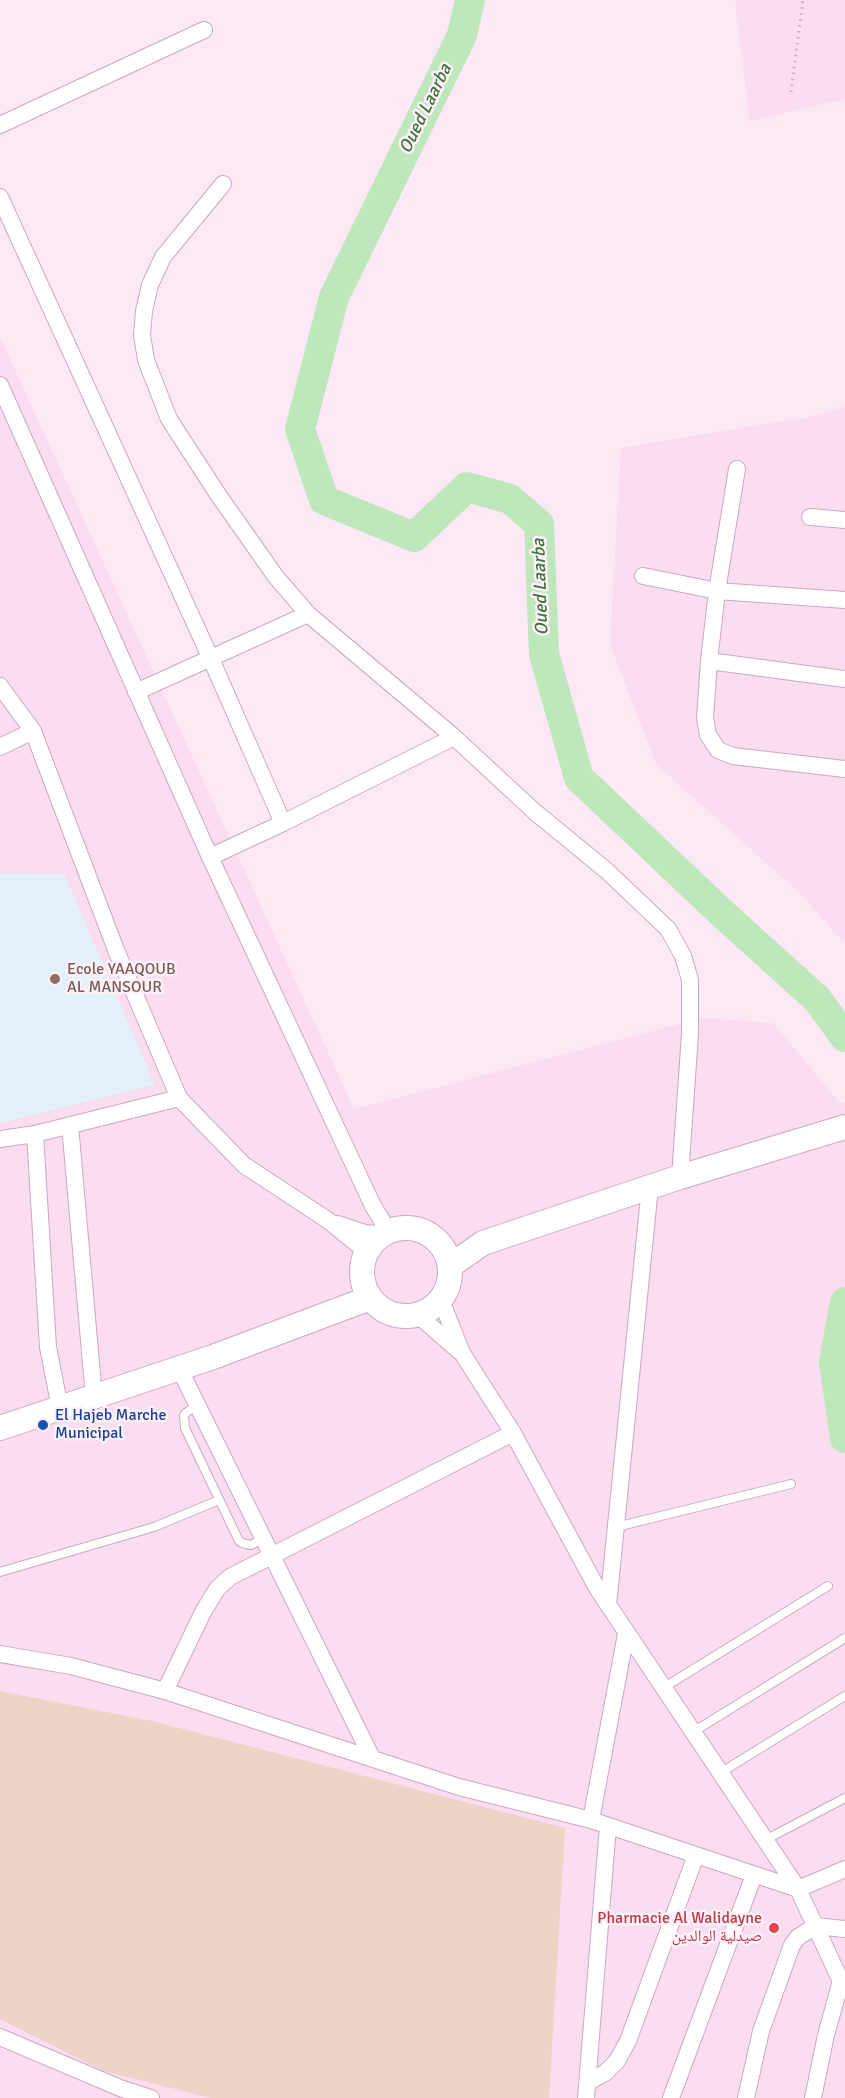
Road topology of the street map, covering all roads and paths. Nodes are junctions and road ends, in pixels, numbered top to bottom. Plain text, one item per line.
1 (803, 0) edge
2 (204, 30) dead end
3 (791, 92) dead end
4 (0, 125) edge
5 (223, 184) dead end
6 (0, 197) edge
7 (0, 385) edge
8 (737, 469) dead end
9 (810, 517) dead end
10 (845, 520) edge
11 (643, 576) dead end
12 (717, 591) junction
13 (845, 600) edge
14 (308, 614) junction
15 (211, 659) junction
16 (709, 661) junction
17 (845, 679) edge
18 (0, 686) edge
19 (136, 692) junction
20 (33, 730) junction
21 (454, 737) junction
22 (0, 747) edge
23 (845, 769) edge
24 (283, 823) junction
25 (210, 857) junction
26 (179, 1098) junction
27 (70, 1125) junction
28 (845, 1127) edge
29 (35, 1134) junction
30 (0, 1139) edge
31 (680, 1177) junction
32 (650, 1187) junction
33 (329, 1221) junction
34 (439, 1242) junction
35 (483, 1243) junction
36 (375, 1248) junction
37 (450, 1266) junction
38 (370, 1299) junction
39 (441, 1300) junction
40 (418, 1315) junction
41 (321, 1316) junction
42 (462, 1353) junction
43 (179, 1368) junction
44 (94, 1397) junction
45 (198, 1405) junction
46 (60, 1408) junction
47 (0, 1428) edge
48 (513, 1433) junction
49 (790, 1484) dead end
50 (219, 1500) junction
51 (616, 1527) junction
52 (264, 1538) junction
53 (273, 1556) junction
54 (0, 1572) edge
55 (828, 1586) dead end
56 (608, 1605) junction
57 (626, 1634) junction
58 (845, 1638) edge
59 (0, 1654) edge
60 (663, 1688) junction
61 (165, 1690) junction
62 (845, 1696) edge
63 (692, 1732) junction
64 (372, 1758) junction
65 (720, 1773) junction
66 (845, 1798) edge
67 (591, 1820) junction
68 (608, 1826) junction
69 (765, 1840) junction
70 (696, 1855) junction
71 (845, 1869) edge
72 (754, 1875) junction
73 (798, 1889) junction
74 (816, 1926) junction
75 (845, 1929) edge
76 (843, 1986) edge
77 (0, 2037) edge
78 (587, 2090) edge
79 (151, 2098) edge
80 (671, 2098) edge
81 (746, 2098) edge
82 (813, 2098) edge

1 - 3 path
2 - 4 street
5 - 14 street
6 - 15 street
7 - 19 street
8 - 12 street
9 - 10 street
11 - 12 street
12 - 13 street
12 - 16 street
14 - 15 street
14 - 21 street
15 - 19 street
15 - 24 street
16 - 17 street
16 - 23 street
18 - 20 street
19 - 25 street
20 - 22 street
20 - 26 street
21 - 24 street
21 - 31 street
24 - 25 street
25 - 36 street
26 - 27 street
26 - 33 street
27 - 29 street
27 - 44 street
28 - 31 street
29 - 30 street
29 - 46 street
31 - 32 street
32 - 35 street
32 - 51 street
33 - 36 street
33 - 36 street
34 - 35 street
34 - 36 street
34 - 37 street
35 - 37 street
36 - 38 street
36 - 41 street
37 - 39 street
38 - 40 street
38 - 41 street
39 - 40 street
39 - 42 street
40 - 42 street
41 - 43 street
42 - 48 street
43 - 44 street
43 - 45 street
44 - 46 street
45 - 50 lane
45 - 52 street
46 - 47 street
48 - 53 street
48 - 56 street
49 - 51 lane
50 - 52 lane
50 - 54 lane
51 - 56 street
52 - 53 street
53 - 61 street
53 - 64 street
55 - 60 lane
56 - 57 street
57 - 60 street
57 - 67 street
58 - 63 lane
59 - 61 street
60 - 63 street
61 - 64 street
62 - 65 lane
63 - 65 street
64 - 67 street
65 - 69 street
66 - 69 lane
67 - 68 street
68 - 70 street
68 - 78 street
69 - 73 street
70 - 72 street
70 - 78 street
71 - 73 street
72 - 73 street
72 - 80 street
73 - 74 street
74 - 75 street
74 - 76 street
74 - 81 street
76 - 82 street
77 - 79 street

